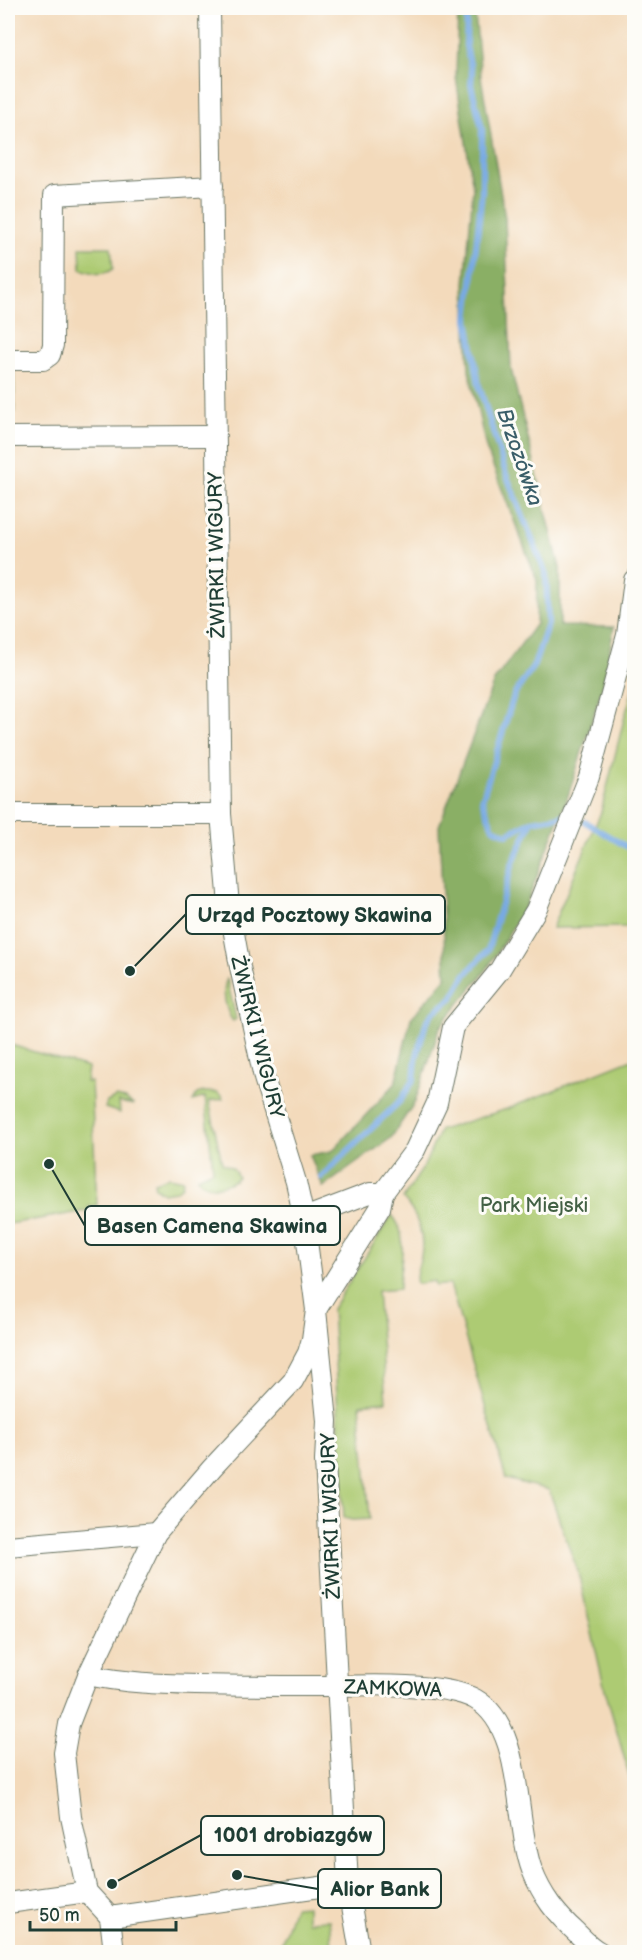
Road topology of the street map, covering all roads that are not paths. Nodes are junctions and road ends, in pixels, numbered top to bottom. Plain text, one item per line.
1 (210, 8) edge
2 (204, 187) junction
3 (8, 360) edge
4 (214, 436) junction
5 (8, 437) edge
6 (634, 580) edge
7 (8, 814) edge
8 (221, 814) junction
9 (383, 1193) junction
10 (304, 1218) junction
11 (316, 1310) junction
12 (293, 1382) junction
13 (325, 1401) junction
14 (156, 1533) junction
15 (8, 1546) edge
16 (88, 1675) junction
17 (337, 1686) junction
18 (348, 1883) junction
19 (87, 1892) junction
20 (8, 1903) edge
21 (110, 1917) junction
22 (114, 1953) edge
23 (360, 1953) edge
24 (600, 1953) edge

1 - 2 street, ŻWIRKI I WIGURY
2 - 3 street
2 - 4 street, ŻWIRKI I WIGURY
4 - 5 street
4 - 8 street, ŻWIRKI I WIGURY
6 - 9 street
7 - 8 street
8 - 10 street, ŻWIRKI I WIGURY
9 - 10 street
9 - 11 street
10 - 11 street, ŻWIRKI I WIGURY
11 - 12 street
11 - 13 street, ŻWIRKI I WIGURY
12 - 13 street
12 - 14 street
13 - 17 street, ŻWIRKI I WIGURY
14 - 15 street
14 - 16 street
16 - 17 street, ZAMKOWA
16 - 19 street
17 - 18 street, ŻWIRKI I WIGURY
17 - 24 street, ZAMKOWA
18 - 21 street
18 - 23 street, ŻWIRKI I WIGURY
19 - 20 street
19 - 21 street
21 - 22 street

